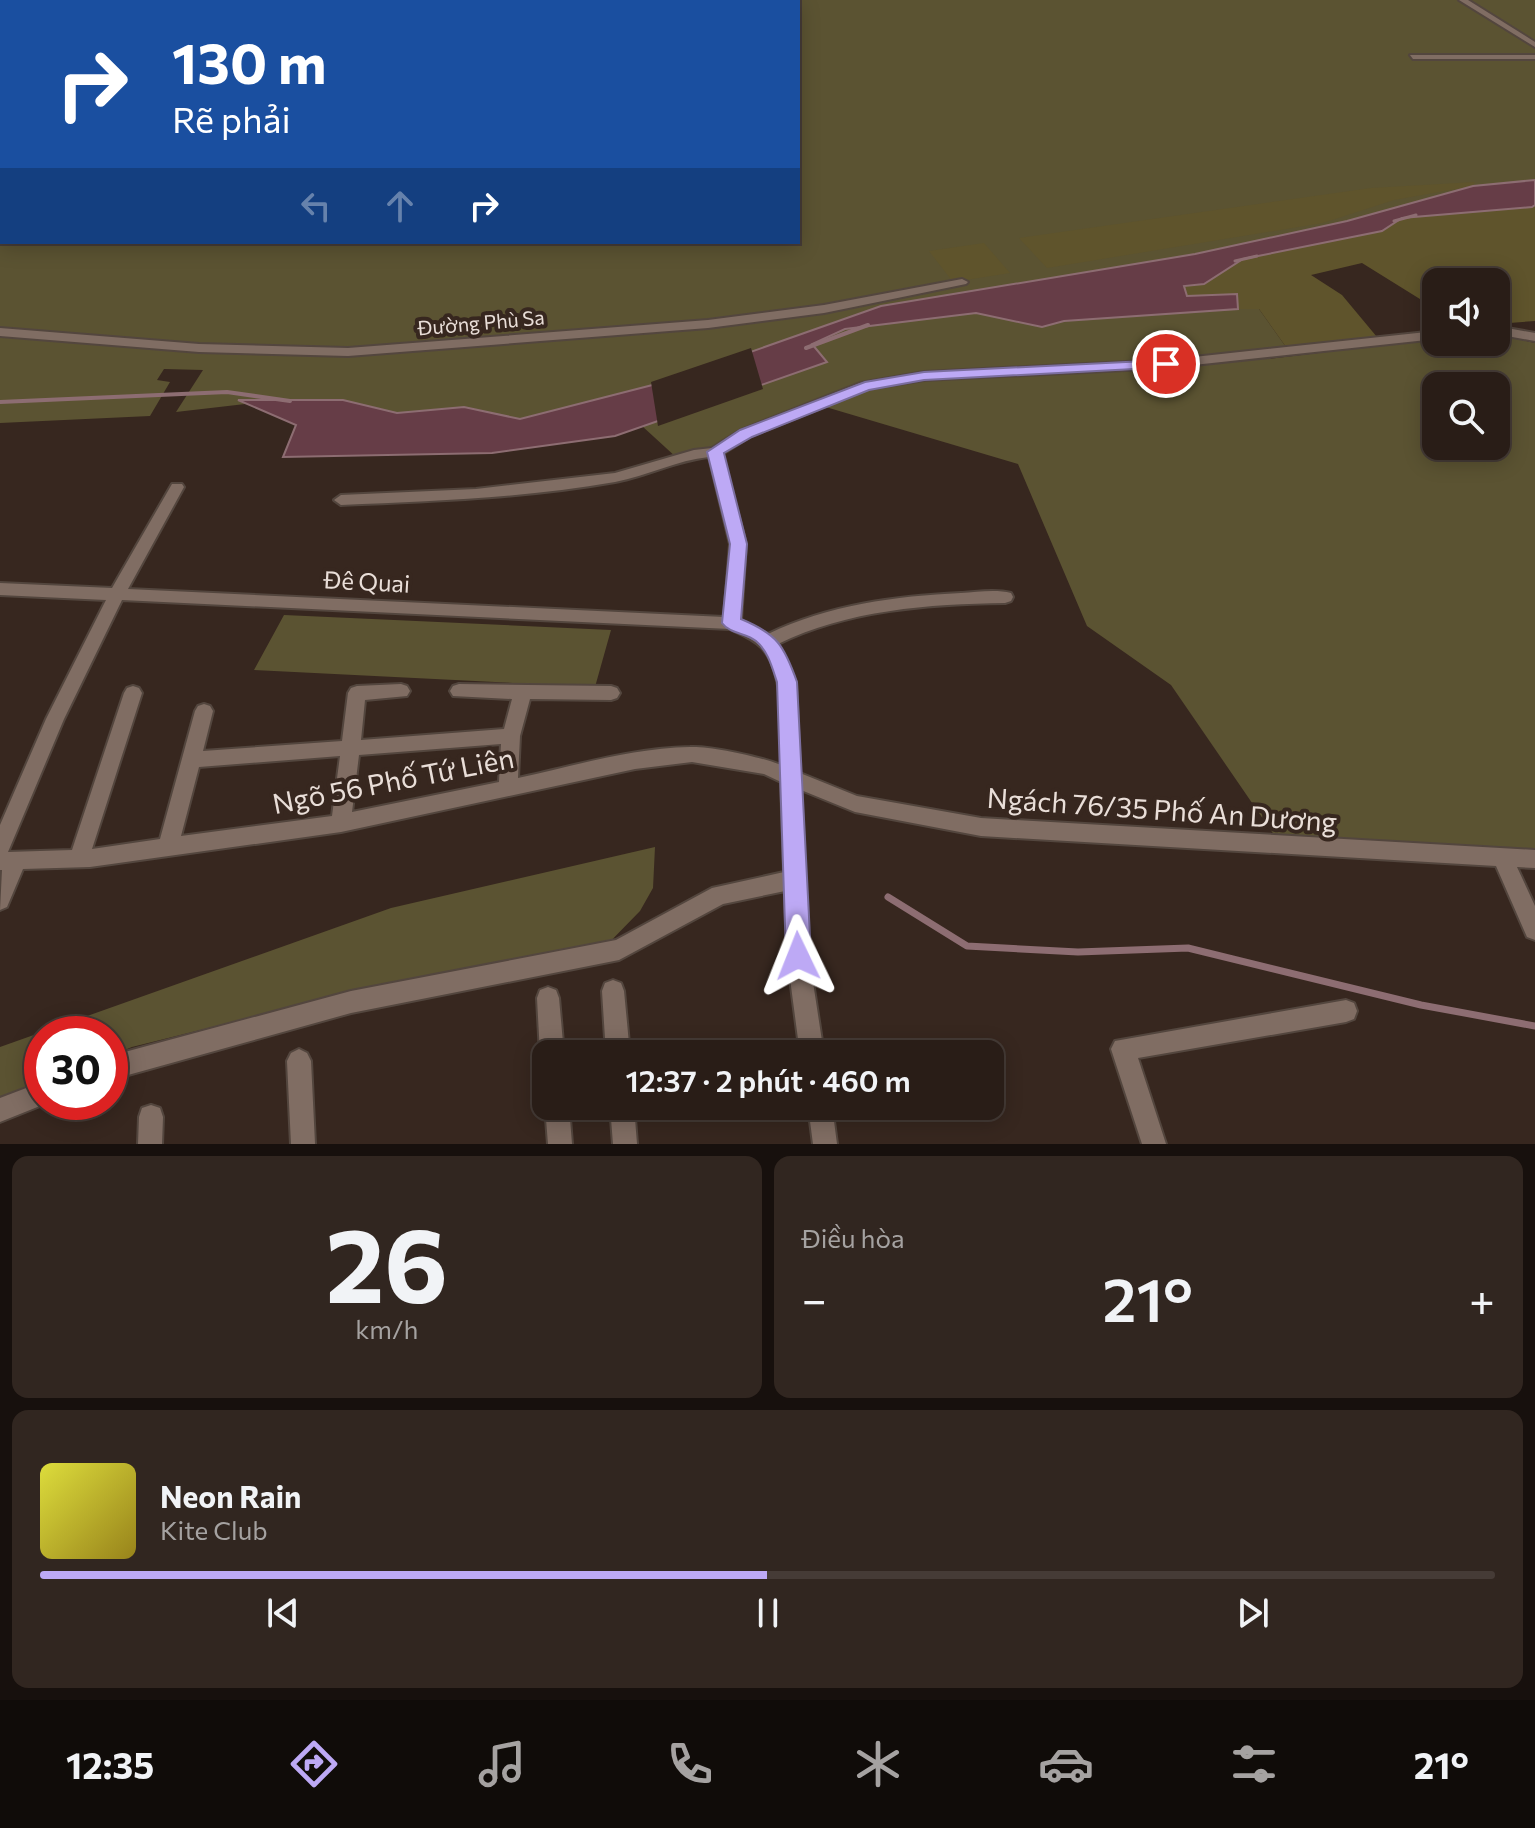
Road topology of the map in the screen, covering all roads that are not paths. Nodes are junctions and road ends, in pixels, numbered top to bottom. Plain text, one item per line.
1 (1463, 0) edge
2 (1535, 45) edge
3 (1413, 57) dead end
4 (1535, 57) edge
5 (962, 282) dead end
6 (0, 332) edge
7 (1510, 333) edge
8 (1422, 337) edge
9 (1535, 337) edge
10 (715, 452) junction
11 (177, 487) dead end
12 (341, 500) dead end
13 (0, 589) edge
14 (117, 594) junction
15 (1005, 597) dead end
16 (732, 623) junction
17 (767, 642) junction
18 (401, 691) dead end
19 (459, 691) dead end
20 (523, 691) junction
21 (133, 693) dead end
22 (611, 693) dead end
23 (204, 711) dead end
24 (511, 736) junction
25 (351, 748) junction
26 (191, 760) junction
27 (793, 778) junction
28 (508, 787) junction
29 (341, 823) junction
30 (168, 847) junction
31 (5, 857) edge
32 (1502, 857) junction
33 (79, 858) junction
34 (1535, 859) edge
35 (796, 879) junction
36 (0, 900) edge
37 (1535, 930) edge
38 (613, 991) dead end
39 (548, 998) dead end
40 (1346, 1011) dead end
41 (551, 1040) edge
42 (617, 1040) edge
43 (810, 1040) edge
44 (299, 1061) dead end
45 (128, 1063) edge
46 (24, 1101) edge
47 (0, 1110) edge
48 (151, 1117) dead end
49 (558, 1120) edge
50 (623, 1120) edge
51 (822, 1120) edge
52 (150, 1144) edge
53 (303, 1144) edge
54 (560, 1144) edge
55 (625, 1144) edge
56 (825, 1144) edge
57 (1154, 1144) edge

1 - 2 street
3 - 4 street
5 - 6 street, Đường Phù Sa
7 - 9 street
8 - 10 street
10 - 12 street
10 - 16 street
11 - 14 street
13 - 14 street, Đê Quai
14 - 16 street, Đê Quai
14 - 31 street
15 - 17 street
16 - 17 street
17 - 27 street
18 - 25 street
19 - 20 street
20 - 22 street
20 - 24 street
21 - 33 street
23 - 26 street
24 - 25 street
24 - 28 street
25 - 26 street
25 - 29 street
26 - 30 street
27 - 28 street, Ngõ 56 Phố Tứ Liên
27 - 32 street, Ngách 76/35 Phố An Dương
27 - 35 street
28 - 29 street, Ngõ 56 Phố Tứ Liên
29 - 30 street, Ngõ 56 Phố Tứ Liên
30 - 33 street, Ngõ 56 Phố Tứ Liên
31 - 33 street, Ngõ 56 Phố Tứ Liên
31 - 36 street
32 - 34 street, Ngách 76/35 Phố An Dương
32 - 37 street
35 - 43 street
35 - 45 street
38 - 42 street
39 - 41 street
40 - 57 street
44 - 53 street
46 - 47 street
48 - 52 street
49 - 54 street
50 - 55 street
51 - 56 street

